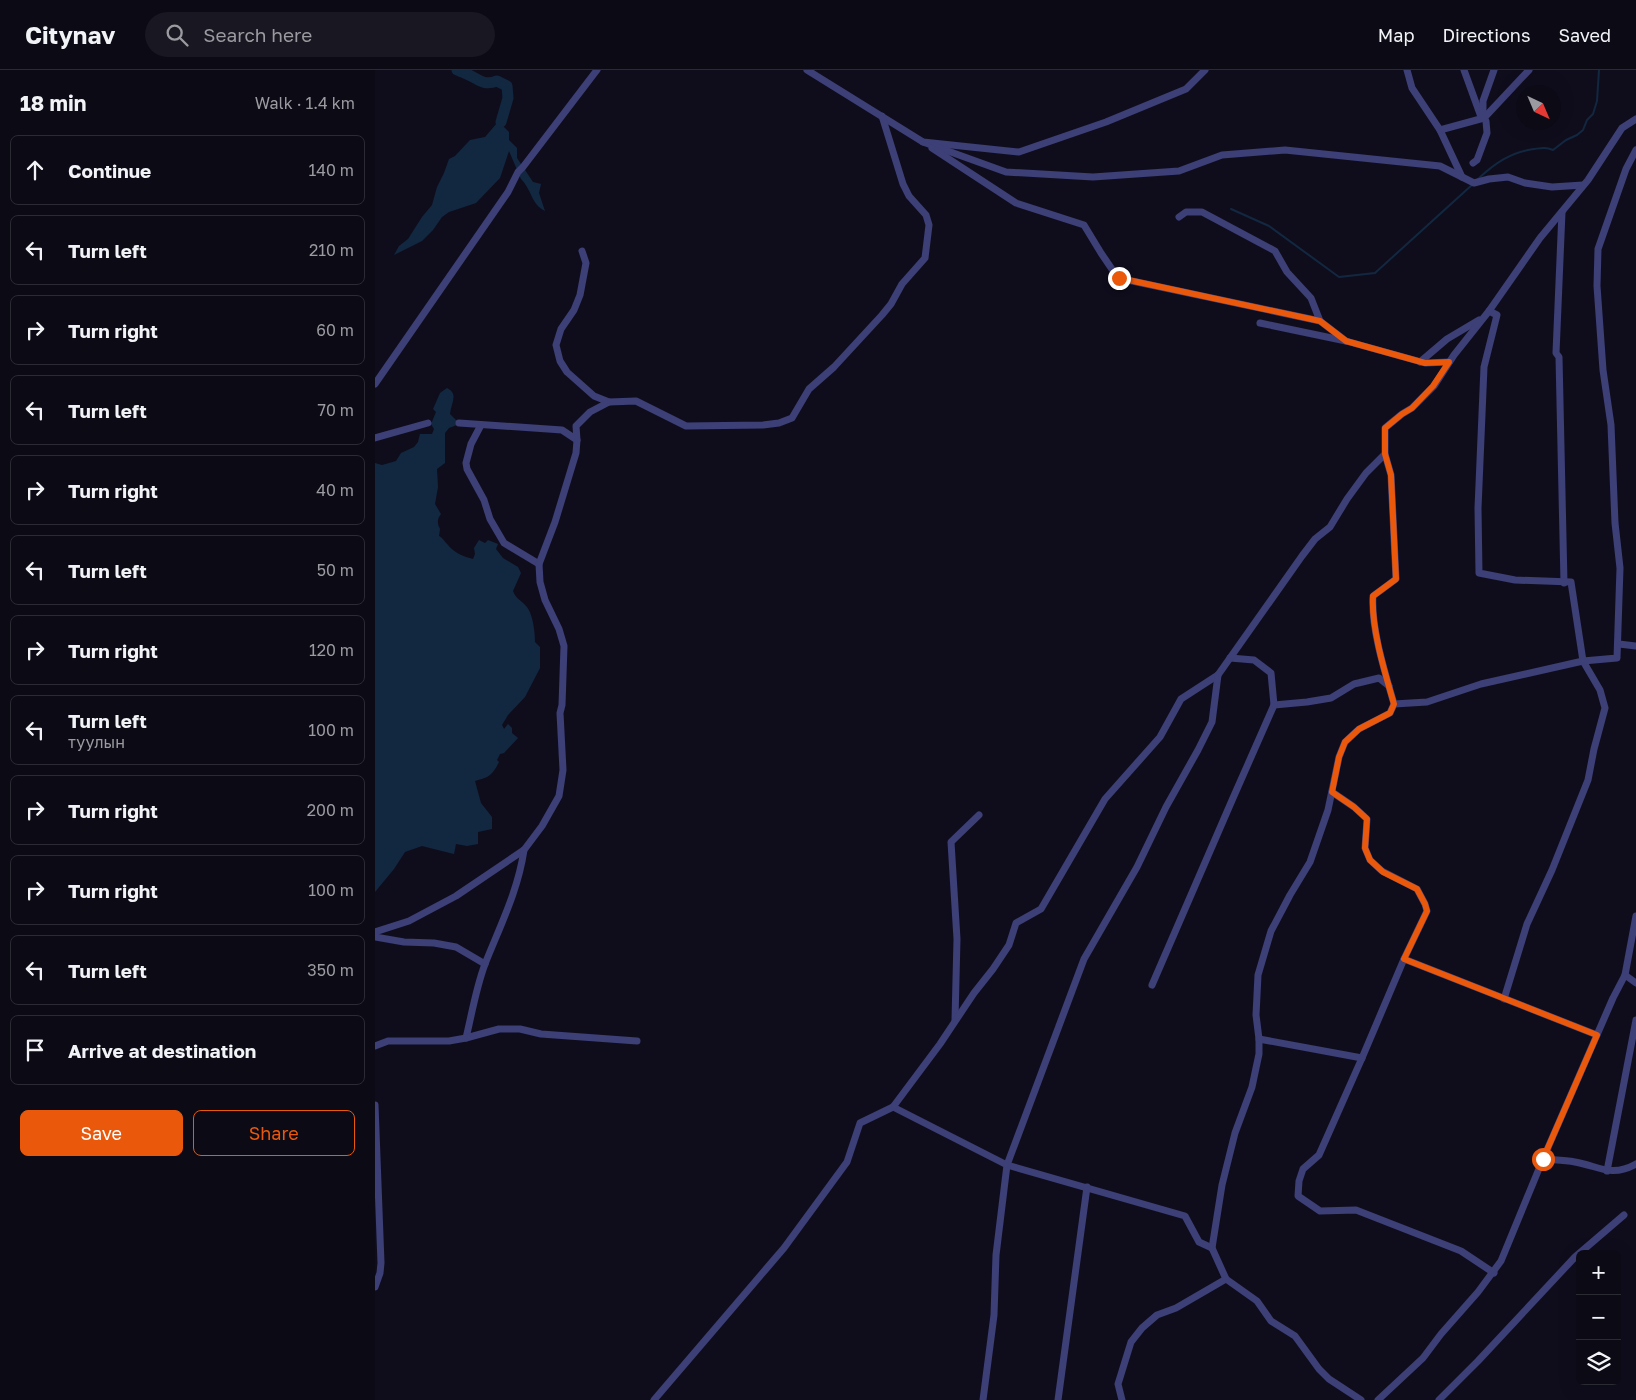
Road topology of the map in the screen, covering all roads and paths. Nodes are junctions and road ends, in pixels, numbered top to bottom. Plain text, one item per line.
1 (597, 70) edge
2 (807, 70) edge
3 (1205, 70) edge
4 (1407, 70) edge
5 (1464, 70) edge
6 (1494, 70) edge
7 (1529, 70) edge
8 (882, 116) junction
9 (1484, 118) junction
10 (1636, 119) edge
11 (1440, 130) junction
12 (923, 142) junction
13 (1636, 150) edge
14 (1473, 164) dead end
15 (1462, 177) junction
16 (1583, 186) junction
17 (1562, 212) junction
18 (1179, 217) dead end
19 (582, 251) dead end
20 (1489, 310) junction
21 (1483, 317) junction
22 (1320, 321) junction
23 (1260, 323) dead end
24 (1346, 341) junction
25 (1420, 362) junction
26 (1449, 362) junction
27 (375, 384) edge
28 (594, 396) junction
29 (609, 402) junction
30 (590, 412) junction
31 (428, 423) dead end
32 (459, 423) dead end
33 (481, 425) junction
34 (576, 426) junction
35 (562, 430) junction
36 (375, 438) edge
37 (577, 440) junction
38 (1385, 454) junction
39 (539, 564) junction
40 (1564, 583) junction
41 (1619, 644) junction
42 (1636, 646) edge
43 (1230, 658) junction
44 (1583, 661) junction
45 (1218, 675) junction
46 (1389, 686) junction
47 (1394, 704) junction
48 (1274, 705) junction
49 (1332, 792) junction
50 (979, 815) dead end
51 (524, 850) junction
52 (1636, 916) edge
53 (375, 932) edge
54 (375, 937) edge
55 (1404, 959) junction
56 (485, 964) junction
57 (1625, 975) junction
58 (1636, 983) edge
59 (1152, 985) dead end
60 (1504, 999) junction
61 (1636, 1020) edge
62 (955, 1022) junction
63 (1597, 1035) junction
64 (466, 1038) junction
65 (1259, 1039) junction
66 (637, 1042) dead end
67 (375, 1046) edge
68 (1362, 1058) junction
69 (375, 1105) edge
70 (893, 1107) junction
71 (1543, 1159) junction
72 (1636, 1164) edge
73 (1007, 1165) junction
74 (1607, 1171) junction
75 (1087, 1186) junction
76 (1624, 1215) dead end
77 (1212, 1248) junction
78 (1494, 1273) junction
79 (1226, 1279) junction
80 (375, 1285) edge
81 (655, 1400) edge
82 (983, 1400) edge
83 (1058, 1400) edge
84 (1121, 1400) edge
85 (1361, 1400) edge
86 (1379, 1400) edge
87 (1439, 1400) edge

1 - 27 street
2 - 8 street
3 - 12 street
4 - 11 street
5 - 9 street
6 - 9 street
7 - 9 street
8 - 12 street
8 - 29 street
9 - 11 street
9 - 14 street
10 - 16 street
11 - 15 street
12 - 15 street
12 - 22 street
13 - 41 street
15 - 16 street
16 - 17 street
17 - 20 street
17 - 40 street
18 - 22 street
19 - 28 street
20 - 21 street
20 - 40 street
21 - 25 street
21 - 26 street
22 - 24 street
23 - 24 street
24 - 25 street
25 - 26 street
26 - 38 street
28 - 29 street
28 - 30 street
29 - 30 street
30 - 34 street
31 - 36 street
32 - 33 street
33 - 35 street
33 - 39 street
34 - 35 street
34 - 37 street
35 - 37 street
37 - 39 street
38 - 43 street
38 - 46 street
39 - 51 street
40 - 44 street
41 - 42 street
41 - 44 street
43 - 45 street
43 - 48 street
44 - 47 street
44 - 60 street
45 - 62 street
45 - 73 street
46 - 47 street
46 - 48 street
47 - 49 street
48 - 59 street
49 - 55 street
49 - 65 street
50 - 62 street
51 - 53 street
51 - 56 street
52 - 57 street
54 - 56 street
55 - 60 street
55 - 68 street
56 - 64 street
57 - 58 street
57 - 63 street
60 - 63 street
61 - 74 street
62 - 70 street
63 - 71 street
64 - 66 street
64 - 67 street
65 - 68 street
65 - 77 street
68 - 78 street
69 - 80 street
70 - 73 street
70 - 81 street
71 - 74 street
71 - 78 street
72 - 74 street
73 - 75 street
73 - 82 street
75 - 77 street
75 - 83 street
76 - 87 street
77 - 79 street
78 - 86 street
79 - 84 street
79 - 85 street

